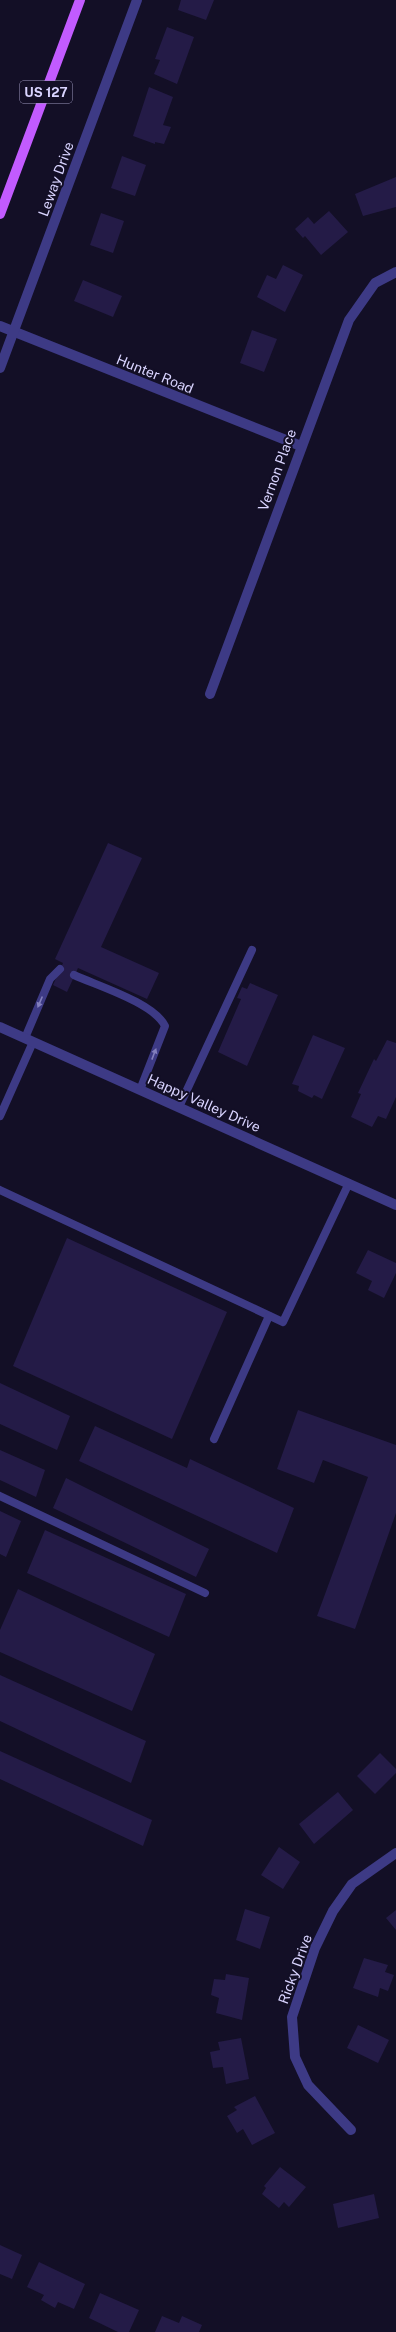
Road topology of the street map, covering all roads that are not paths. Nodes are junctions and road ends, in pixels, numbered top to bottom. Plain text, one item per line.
1 (80, 0) edge
2 (137, 0) edge
3 (0, 214) edge
4 (396, 272) edge
5 (0, 326) edge
6 (14, 333) junction
7 (0, 368) edge
8 (301, 446) junction
9 (210, 694) dead end
10 (252, 950) dead end
11 (60, 969) dead end
12 (74, 975) dead end
13 (0, 1028) edge
14 (29, 1040) junction
15 (140, 1090) junction
16 (179, 1107) junction
17 (0, 1116) edge
18 (349, 1183) junction
19 (0, 1190) edge
20 (396, 1205) edge
21 (269, 1316) junction
22 (214, 1439) dead end
23 (0, 1496) edge
24 (205, 1593) dead end
25 (396, 1853) edge
26 (351, 2130) dead end

1 - 3 main road, US 127
2 - 6 street, Leway Drive
4 - 8 street, Vernon Place
5 - 6 street, Hunter Road
6 - 7 street, Leway Drive
6 - 8 street, Hunter Road
8 - 9 street, Vernon Place
10 - 16 lane
11 -> 14 lane
15 -> 12 lane
13 - 14 street, Happy Valley Drive
14 - 15 street, Happy Valley Drive
14 - 17 lane
15 - 16 street, Happy Valley Drive
16 - 18 street, Happy Valley Drive
18 - 20 street, Happy Valley Drive
18 - 21 lane
19 - 21 lane
21 - 22 lane
23 - 24 lane
25 - 26 street, Ricky Drive

